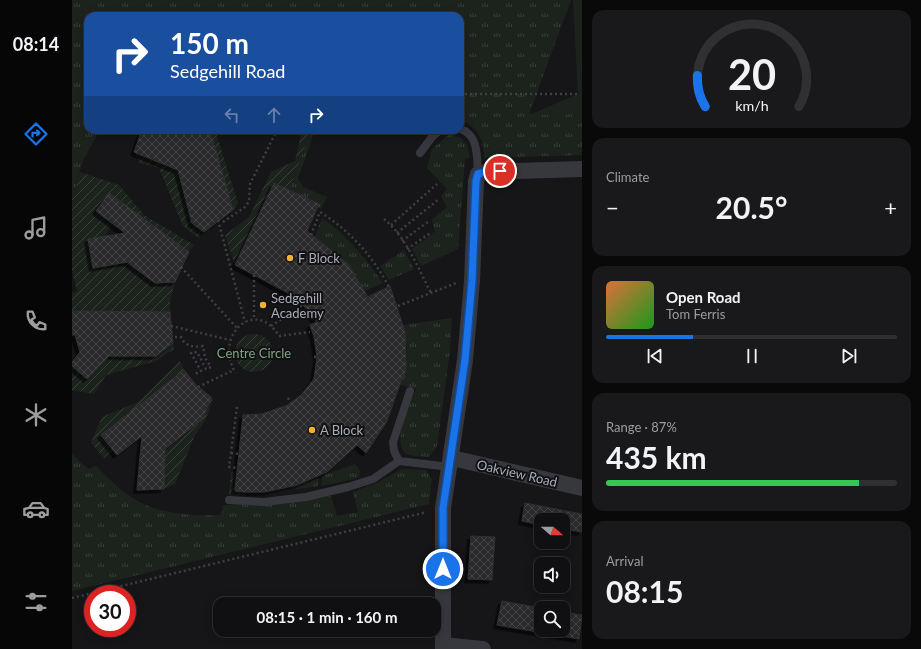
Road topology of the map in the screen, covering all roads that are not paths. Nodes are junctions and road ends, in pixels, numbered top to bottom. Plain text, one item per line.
1 (464, 130) edge
2 (435, 134) edge
3 (420, 153) dead end
4 (582, 169) edge
5 (478, 174) junction
6 (410, 392) dead end
7 (399, 461) junction
8 (451, 462) junction
9 (582, 488) edge
10 (229, 500) dead end
11 (443, 647) edge
12 (483, 649) edge

1 - 5 lane
2 - 3 lane
4 - 5 street
5 - 8 street
6 - 7 lane
7 - 8 lane
7 - 10 lane
8 - 9 street, Oakview Road
8 - 11 street
11 - 12 street

